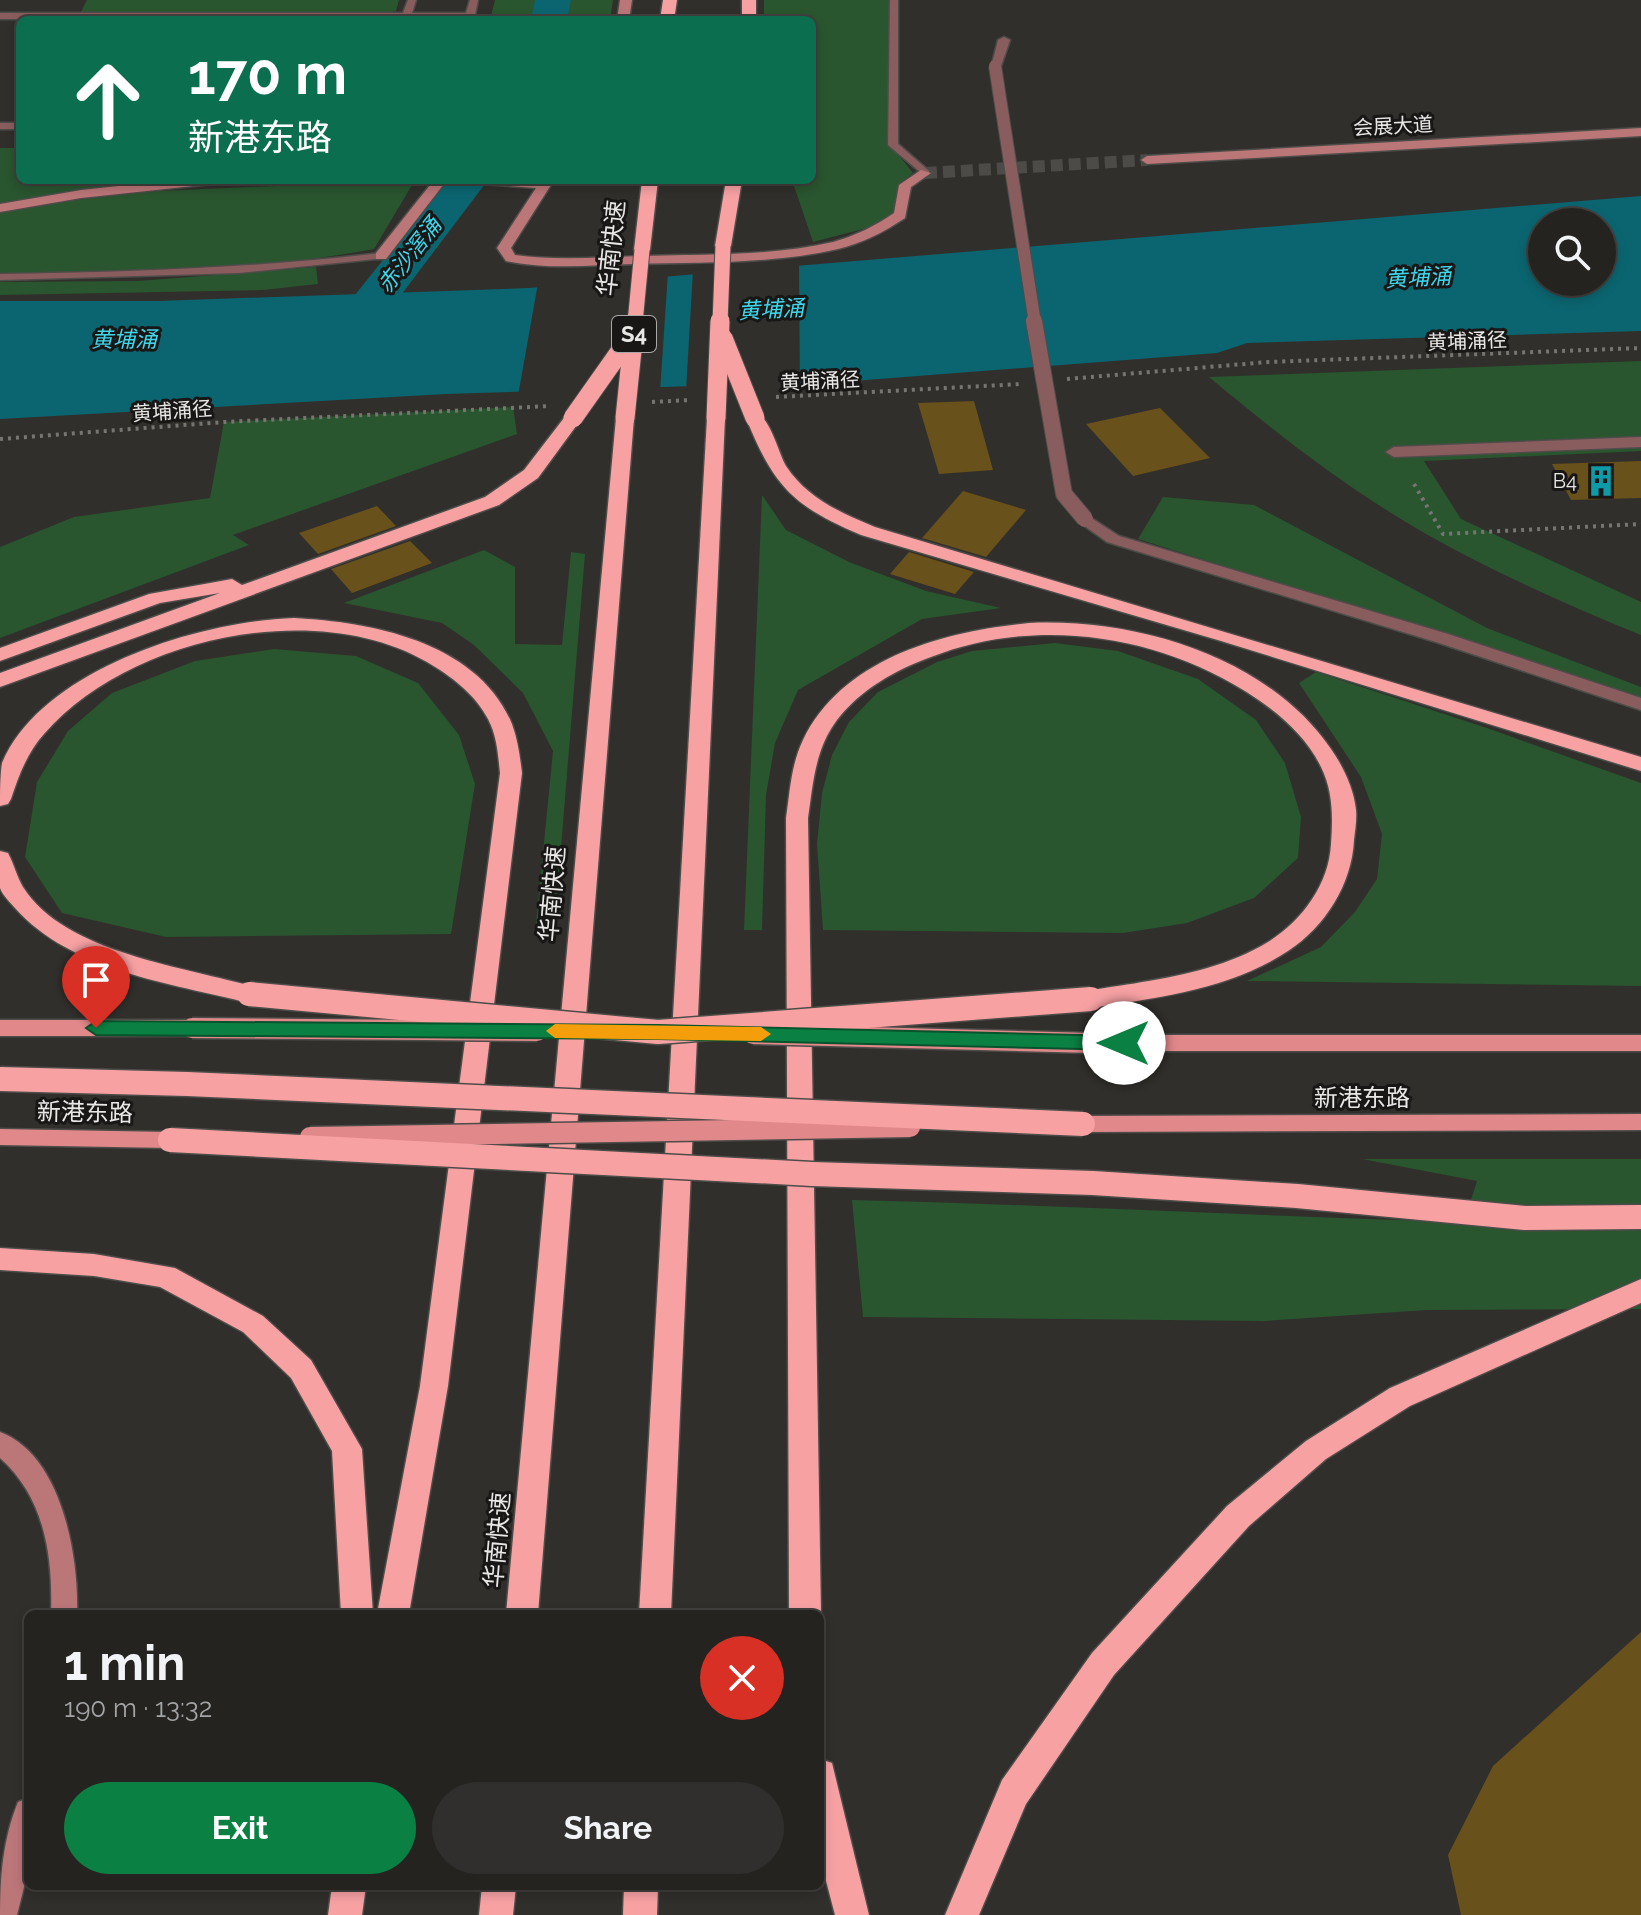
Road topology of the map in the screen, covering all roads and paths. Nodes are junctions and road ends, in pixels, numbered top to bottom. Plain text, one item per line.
1 (412, 0) edge
2 (894, 0) edge
3 (0, 16) edge
4 (202, 16) edge
5 (407, 16) edge
6 (1004, 40) dead end
7 (1641, 132) edge
8 (1147, 160) tunnel mouth
9 (925, 173) joint
10 (175, 184) edge
11 (438, 184) edge
12 (545, 184) edge
13 (650, 184) edge
14 (733, 184) edge
15 (0, 208) edge
16 (381, 256) joint
17 (0, 277) edge
18 (720, 329) junction
19 (634, 331) junction
20 (1641, 348) edge
21 (1063, 380) dead end
22 (1031, 383) dead end
23 (762, 398) dead end
24 (652, 402) dead end
25 (708, 409) junction
26 (566, 412) junction
27 (0, 439) edge
28 (1641, 442) edge
29 (1394, 452) dead end
30 (1414, 484) dead end
31 (1641, 524) edge
32 (266, 583) junction
33 (1228, 637) junction
34 (0, 655) edge
35 (0, 680) edge
36 (1641, 704) edge
37 (1641, 746) edge
38 (1641, 764) edge
39 (0, 799) edge
40 (0, 859) edge
41 (799, 1021) edge
42 (799, 1021) edge
43 (799, 1021) edge
44 (799, 1021) edge
45 (0, 1028) edge
46 (658, 1032) junction
47 (1641, 1043) edge
48 (0, 1079) edge
49 (1641, 1122) edge
50 (1083, 1124) junction
51 (0, 1137) edge
52 (170, 1140) junction
53 (1641, 1217) edge
54 (0, 1259) edge
55 (1641, 1291) edge
56 (0, 1443) edge
57 (64, 1610) edge
58 (357, 1610) edge
59 (394, 1610) edge
60 (522, 1610) edge
61 (655, 1610) edge
62 (805, 1610) edge
63 (824, 1805) edge
64 (24, 1828) edge
65 (348, 1890) edge
66 (499, 1890) edge
67 (641, 1890) edge
68 (3, 1915) edge
69 (345, 1915) edge
70 (496, 1915) edge
71 (640, 1915) edge
72 (852, 1915) edge
73 (962, 1915) edge

1 - 5 lane
2 - 9 lane
3 - 4 lane
6 - 36 street, bridge
7 - 8 street, 会展大道
9 - 12 street
10 - 15 street
11 - 16 street
13 - 19 highway, 华南快速 / S4, bridge
14 - 18 highway, bridge
16 - 17 lane
18 - 25 highway, bridge
18 - 33 highway, bridge
19 - 26 highway, bridge
19 - 60 highway, 华南快速 / S4, bridge
20 - 21 path, 黄埔涌径
22 - 23 path, 黄埔涌径
24 - 25 path
25 - 61 highway
26 - 27 path, 黄埔涌径
26 - 32 highway
28 - 29 street
30 - 31 path
32 - 34 highway
32 - 35 highway
33 - 37 highway
33 - 38 highway
39 - 59 highway
40 - 46 highway, bridge
41 - 46 highway, bridge
42 - 43 highway, bridge
44 - 62 highway, bridge
45 - 46 main road, bridge
46 - 47 main road, bridge
48 - 50 highway, bridge
49 - 50 main road, 新港东路
50 - 52 main road, 新港东路, bridge
51 - 52 main road, 新港东路
52 - 53 highway, bridge
54 - 58 highway
55 - 73 highway
56 - 57 street
63 - 72 highway
64 - 68 street
65 - 69 highway
66 - 70 highway
67 - 71 highway

